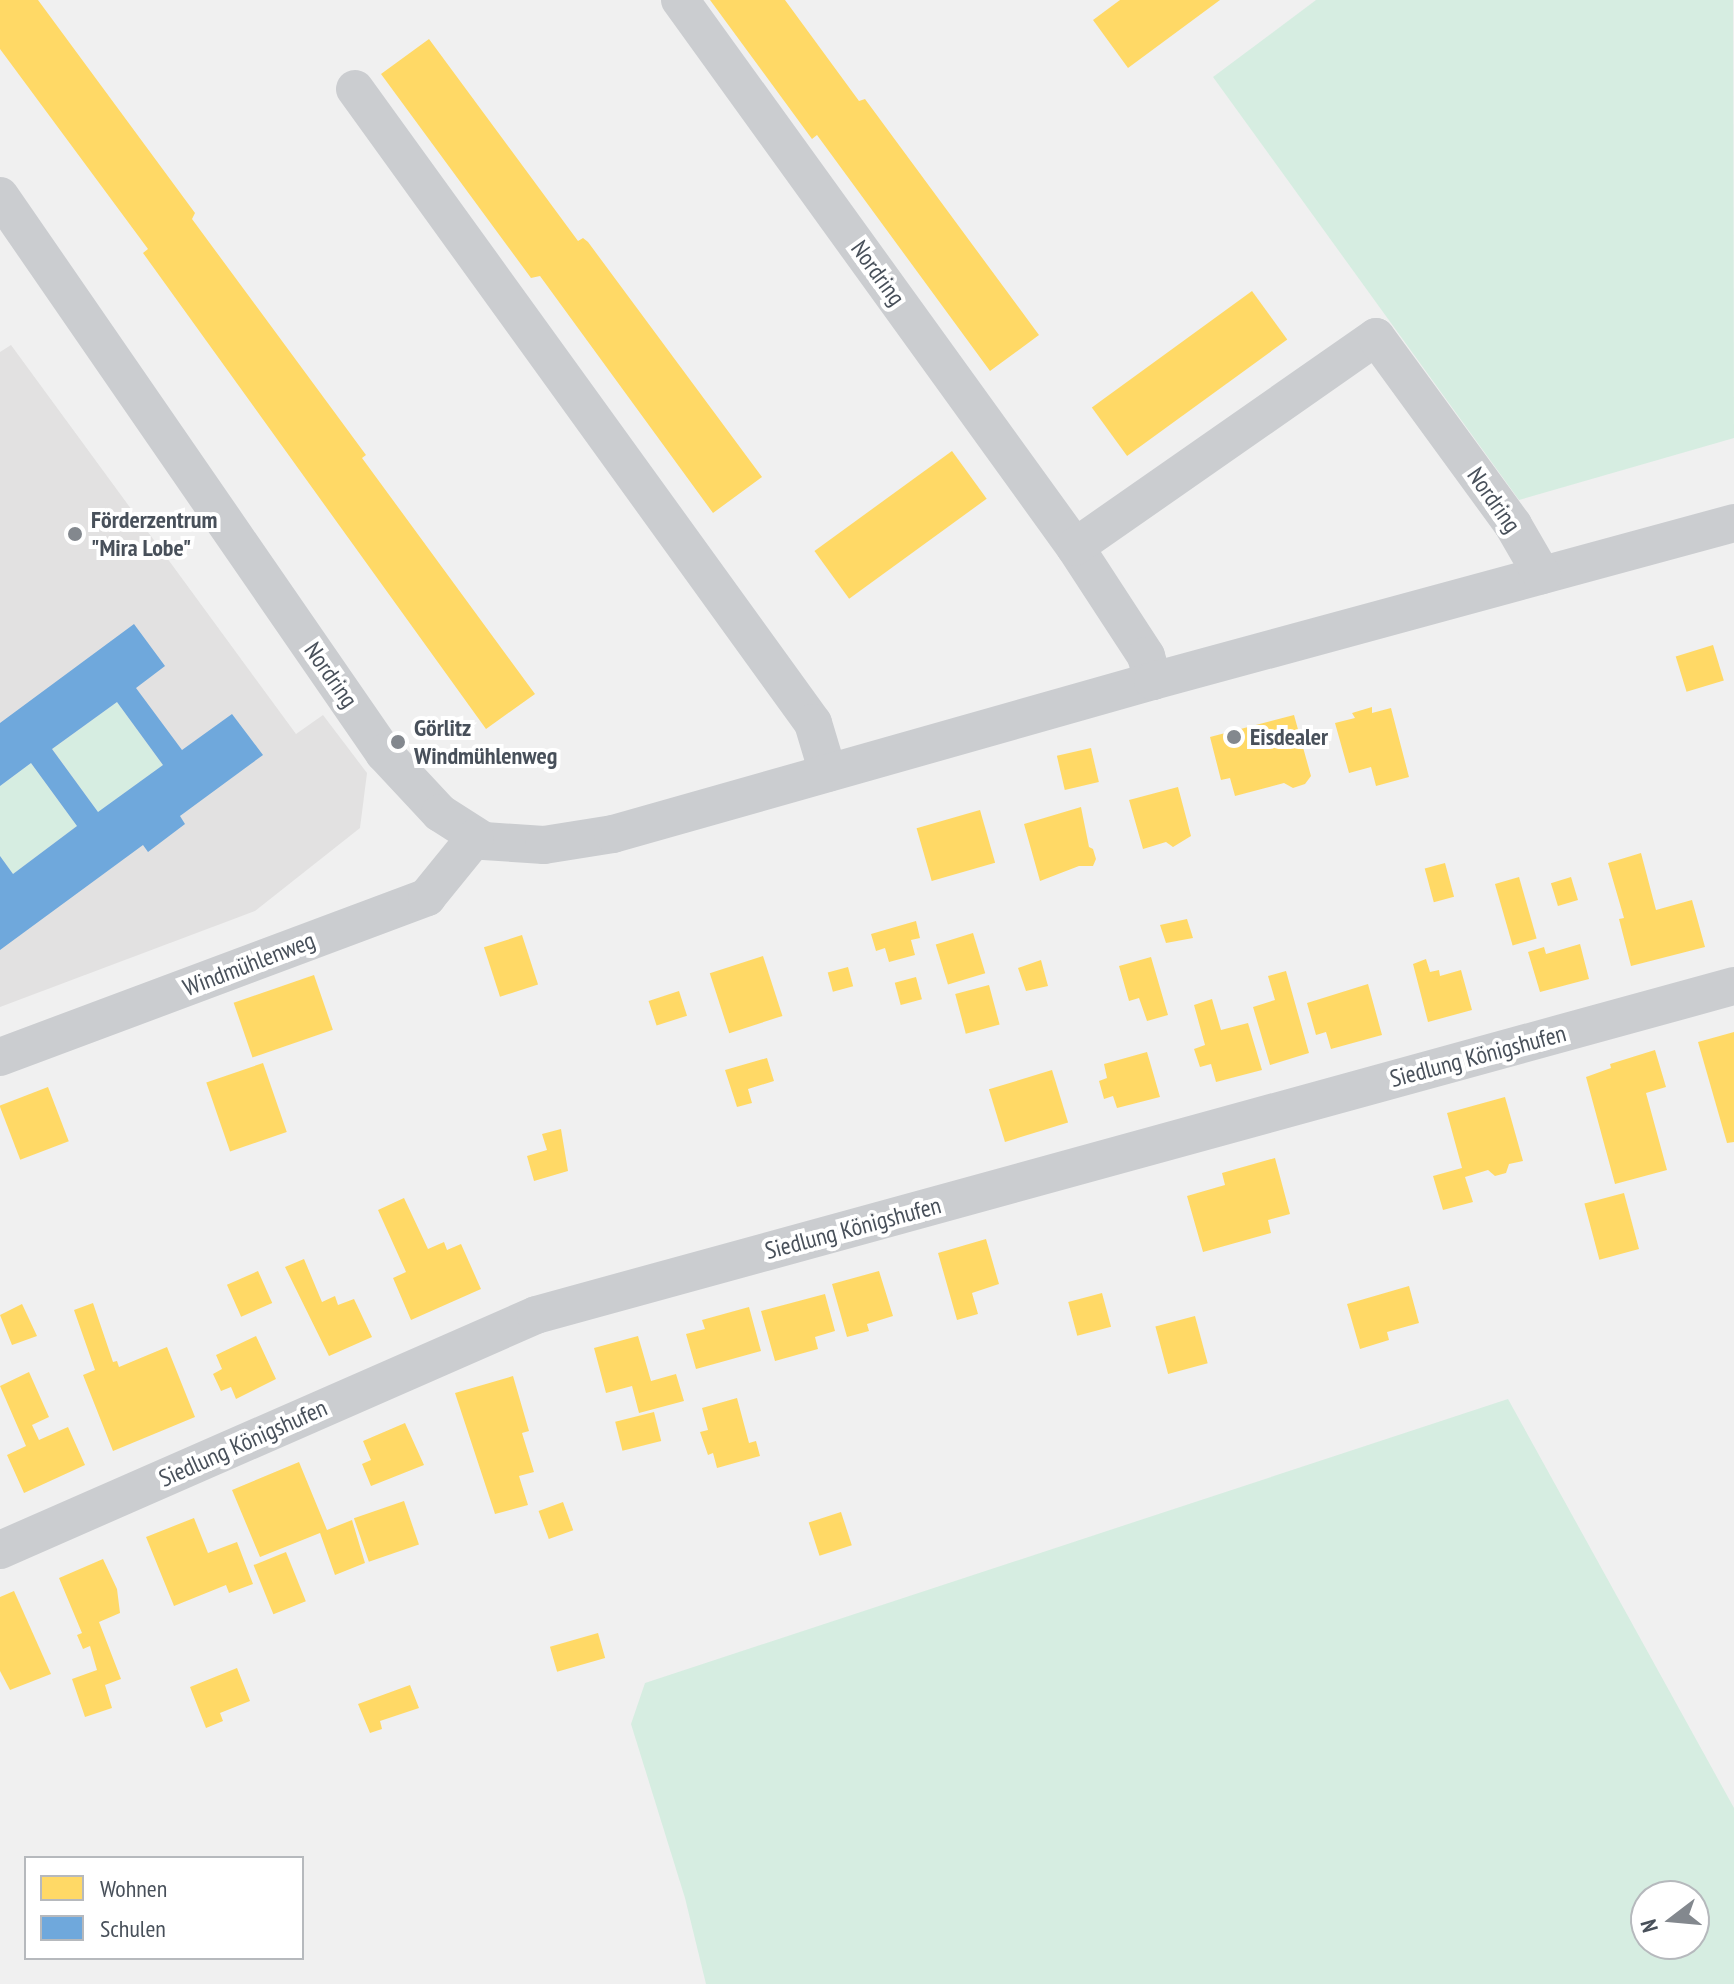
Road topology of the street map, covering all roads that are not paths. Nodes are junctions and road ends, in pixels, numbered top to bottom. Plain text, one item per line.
1 (680, 0) edge
2 (355, 89) dead end
3 (0, 196) edge
4 (1734, 523) edge
5 (1075, 547) junction
6 (1542, 575) junction
7 (1153, 681) junction
8 (828, 773) junction
9 (475, 838) junction
10 (1734, 986) edge
11 (0, 1057) edge
12 (0, 1550) edge

1 - 5 street, Nordring
2 - 8 street
3 - 9 street, Nordring
4 - 6 street, Nordring
5 - 6 street, Nordring
5 - 7 street, Nordring
6 - 7 street, Nordring
7 - 8 street, Nordring
8 - 9 street, Nordring
9 - 11 street, Windmühlenweg
10 - 12 street, Siedlung Königshufen

